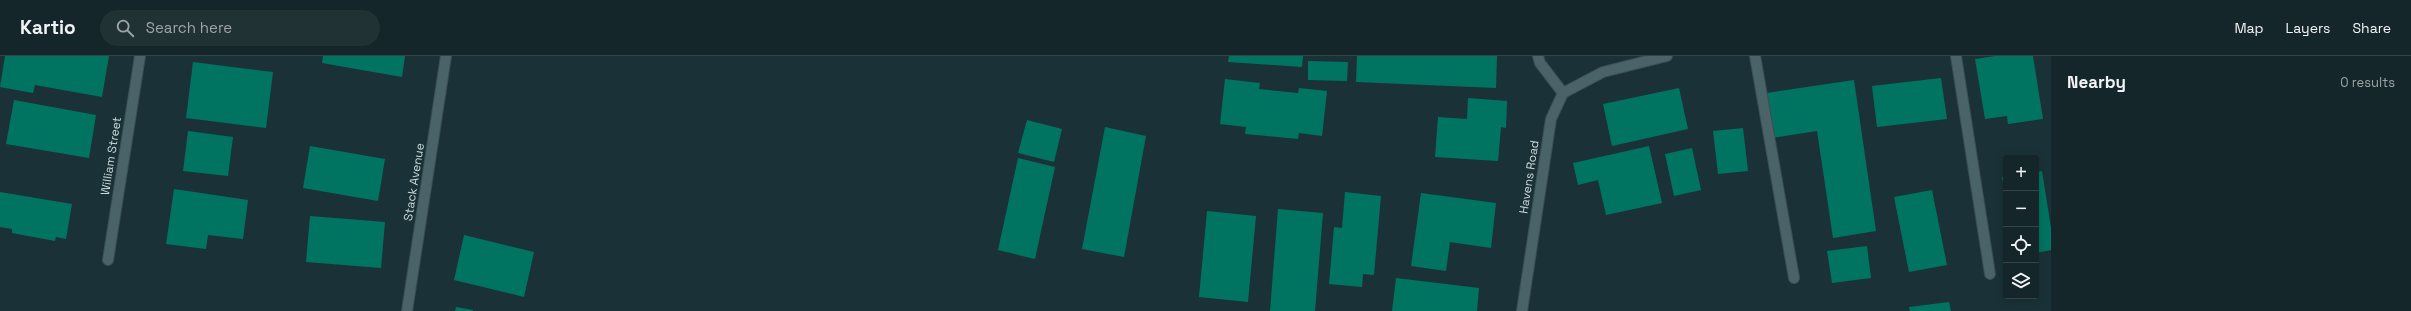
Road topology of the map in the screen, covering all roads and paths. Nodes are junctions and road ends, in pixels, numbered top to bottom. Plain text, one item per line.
1 (140, 56) edge
2 (446, 56) edge
3 (1538, 56) edge
4 (1667, 56) edge
5 (1755, 56) edge
6 (1956, 56) edge
7 (1563, 93) junction
8 (108, 260) dead end
9 (1990, 274) dead end
10 (1794, 278) dead end
11 (407, 311) edge
12 (1522, 311) edge

1 - 8 street, William Street
2 - 11 street, Stack Avenue
3 - 7 street
4 - 7 street
5 - 10 street
6 - 9 street
7 - 12 street, Havens Road

